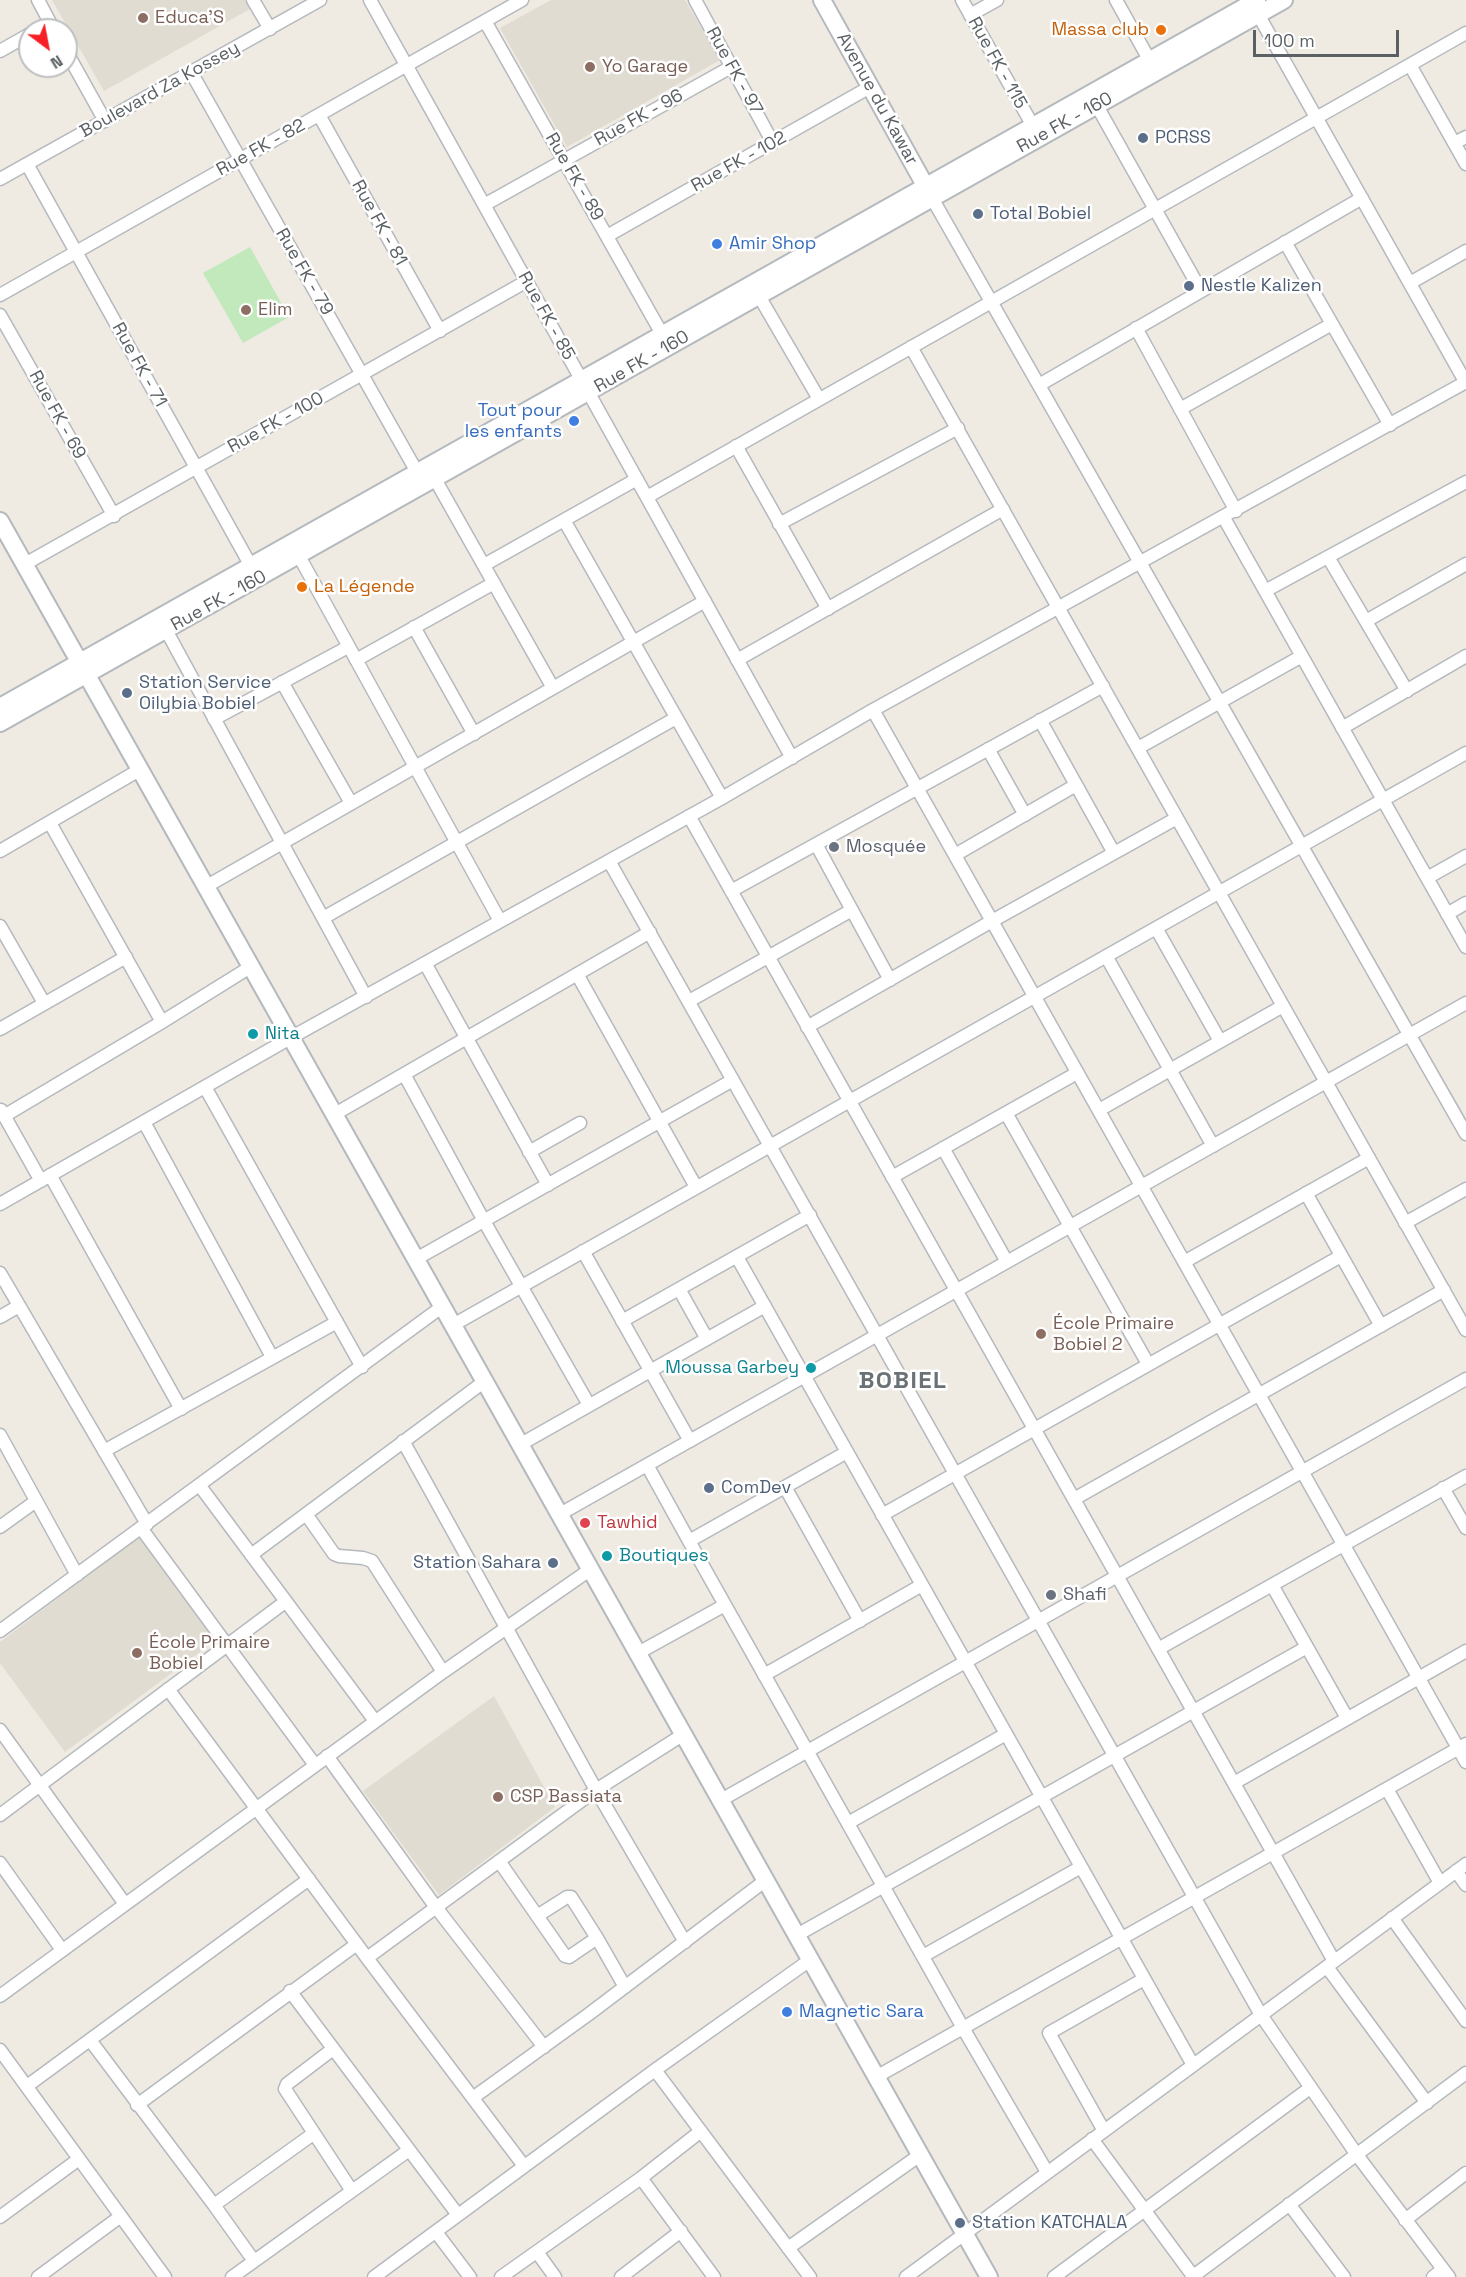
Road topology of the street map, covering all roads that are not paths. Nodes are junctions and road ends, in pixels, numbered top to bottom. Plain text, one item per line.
1 (38, 0) edge
2 (253, 0) edge
3 (320, 0) edge
4 (370, 0) edge
5 (522, 0) edge
6 (695, 0) edge
7 (822, 0) edge
8 (962, 0) edge
9 (996, 0) edge
10 (1116, 0) edge
11 (1284, 0) edge
12 (1255, 4) edge
13 (970, 15) junction
14 (48, 18) edge
15 (485, 21) junction
16 (270, 28) junction
17 (1466, 33) edge
18 (18, 41) edge
19 (0, 51) edge
20 (1150, 61) junction
21 (1410, 65) junction
22 (407, 66) junction
23 (731, 67) junction
24 (191, 72) junction
25 (78, 73) edge
26 (870, 87) junction
27 (1097, 106) junction
28 (319, 116) junction
29 (1316, 118) junction
30 (105, 121) junction
31 (1033, 126) junction
32 (1466, 137) edge
33 (773, 143) junction
34 (1454, 143) junction
35 (240, 159) junction
36 (564, 161) junction
37 (27, 164) junction
38 (1466, 164) edge
39 (0, 179) edge
40 (929, 192) junction
41 (1362, 198) junction
42 (484, 205) junction
43 (1155, 209) junction
44 (607, 236) junction
45 (1285, 242) junction
46 (1466, 251) edge
47 (76, 252) junction
48 (527, 281) junction
49 (1410, 283) junction
50 (1201, 291) junction
51 (0, 295) edge
52 (759, 296) junction
53 (991, 302) junction
54 (0, 315) edge
55 (1332, 324) junction
56 (1136, 328) junction
57 (440, 331) junction
58 (662, 334) junction
59 (911, 347) junction
60 (362, 375) junction
61 (1466, 383) edge
62 (1039, 385) junction
63 (585, 386) junction
64 (819, 399) junction
65 (1180, 409) junction
66 (1390, 425) junction
67 (957, 428) junction
68 (736, 446) junction
69 (197, 468) junction
70 (426, 472) junction
71 (637, 479) junction
72 (1466, 482) edge
73 (647, 497) junction
74 (1003, 509) junction
75 (1236, 511) junction
76 (114, 516) junction
77 (1224, 518) junction
78 (564, 520) junction
79 (0, 521) edge
80 (779, 524) junction
81 (298, 556) junction
82 (1328, 557) junction
83 (25, 564) junction
84 (1141, 564) junction
85 (1466, 564) edge
86 (484, 565) junction
87 (251, 566) junction
88 (494, 583) junction
89 (1265, 591) junction
90 (705, 601) junction
91 (828, 609) junction
92 (1059, 609) junction
93 (1366, 621) junction
94 (414, 627) junction
95 (166, 630) junction
96 (633, 642) junction
97 (348, 647) junction
98 (1302, 656) junction
99 (1466, 656) edge
100 (356, 660) junction
101 (737, 660) junction
102 (84, 668) junction
103 (282, 682) junction
104 (1103, 686) junction
105 (553, 688) junction
106 (1407, 691) junction
107 (1221, 704) junction
108 (0, 707) edge
109 (873, 710) junction
110 (676, 718) junction
111 (214, 719) junction
112 (1041, 720) junction
113 (0, 723) edge
114 (1342, 728) junction
115 (474, 734) junction
116 (1138, 748) junction
117 (988, 749) junction
118 (1466, 753) edge
119 (792, 758) junction
120 (415, 767) junction
121 (141, 769) junction
122 (1076, 785) junction
123 (917, 789) junction
124 (722, 798) junction
125 (1383, 800) junction
126 (351, 803) junction
127 (1024, 814) junction
128 (689, 816) junction
129 (1177, 818) junction
130 (50, 823) junction
131 (456, 842) junction
132 (282, 843) junction
133 (816, 844) junction
134 (1302, 846) junction
135 (0, 851) edge
136 (1114, 853) junction
137 (955, 855) junction
138 (1466, 856) edge
139 (609, 861) junction
140 (1427, 878) junction
141 (207, 886) junction
142 (731, 891) junction
143 (1219, 892) junction
144 (1466, 903) edge
145 (852, 910) junction
146 (1447, 914) junction
147 (323, 918) junction
148 (500, 921) junction
149 (992, 921) junction
150 (0, 926) edge
151 (1156, 928) junction
152 (650, 932) junction
153 (1466, 947) edge
154 (1106, 956) junction
155 (126, 957) junction
156 (768, 957) junction
157 (425, 963) junction
158 (252, 966) junction
159 (577, 974) junction
160 (890, 980) junction
161 (366, 997) junction
162 (1034, 997) junction
163 (689, 1001) junction
164 (44, 1003) junction
165 (1466, 1003) edge
166 (1283, 1006) junction
167 (162, 1022) junction
168 (807, 1027) junction
169 (0, 1029) edge
170 (1409, 1035) junction
171 (291, 1037) junction
172 (466, 1037) junction
173 (1220, 1041) junction
174 (1171, 1070) junction
175 (1077, 1073) junction
176 (404, 1074) junction
177 (733, 1080) junction
178 (1326, 1082) junction
179 (205, 1088) junction
180 (849, 1101) junction
181 (1099, 1110) junction
182 (2, 1112) edge
183 (1006, 1113) junction
184 (335, 1114) junction
185 (144, 1122) junction
186 (580, 1123) dead end
187 (660, 1123) junction
188 (1466, 1134) edge
189 (770, 1146) junction
190 (1214, 1146) junction
191 (943, 1148) junction
192 (529, 1152) junction
193 (1369, 1158) junction
194 (892, 1177) junction
195 (46, 1178) junction
196 (548, 1185) junction
197 (1142, 1186) junction
198 (696, 1187) junction
199 (1466, 1189) edge
200 (1306, 1193) junction
201 (0, 1204) edge
202 (810, 1215) junction
203 (484, 1221) junction
204 (1406, 1223) junction
205 (1070, 1226) junction
206 (583, 1251) junction
207 (1341, 1256) junction
208 (737, 1257) junction
209 (416, 1259) junction
210 (1007, 1262) junction
211 (1184, 1262) junction
212 (0, 1273) edge
213 (521, 1286) junction
214 (679, 1289) junction
215 (1443, 1290) junction
216 (956, 1291) junction
217 (19, 1306) junction
218 (443, 1306) junction
219 (765, 1306) junction
220 (0, 1317) edge
221 (622, 1321) junction
222 (337, 1322) junction
223 (1219, 1324) junction
224 (453, 1325) junction
225 (1381, 1326) junction
226 (1466, 1330) edge
227 (877, 1335) junction
228 (707, 1339) junction
229 (272, 1357) junction
230 (1148, 1364) junction
231 (362, 1367) junction
232 (650, 1371) junction
233 (804, 1377) junction
234 (1466, 1379) edge
235 (485, 1381) junction
236 (1259, 1395) junction
237 (589, 1405) junction
238 (181, 1408) junction
239 (1034, 1429) junction
240 (0, 1435) edge
241 (403, 1441) junction
242 (690, 1441) junction
243 (520, 1444) junction
244 (104, 1451) junction
245 (847, 1452) junction
246 (647, 1465) junction
247 (1302, 1472) junction
248 (955, 1473) junction
249 (1466, 1476) edge
250 (200, 1486) junction
251 (784, 1488) junction
252 (1443, 1488) junction
253 (1074, 1499) junction
254 (36, 1501) junction
255 (306, 1514) junction
256 (560, 1514) junction
257 (882, 1515) junction
258 (144, 1526) junction
259 (0, 1527) edge
260 (1466, 1528) edge
261 (689, 1541) junction
262 (1344, 1545) junction
263 (251, 1555) junction
264 (591, 1569) junction
265 (77, 1575) junction
266 (1117, 1576) junction
267 (922, 1585) junction
268 (1272, 1585) junction
269 (285, 1602) junction
270 (725, 1605) junction
271 (1038, 1620) junction
272 (860, 1621) junction
273 (506, 1626) junction
274 (0, 1631) edge
275 (226, 1646) junction
276 (1307, 1647) junction
277 (1158, 1649) junction
278 (1466, 1651) edge
279 (638, 1653) junction
280 (965, 1662) junction
281 (443, 1672) junction
282 (764, 1675) junction
283 (1419, 1678) junction
284 (168, 1689) junction
285 (1194, 1712) junction
286 (1347, 1719) junction
287 (375, 1721) junction
288 (0, 1730) edge
289 (684, 1734) junction
290 (1006, 1734) junction
291 (1462, 1746) edge
292 (807, 1751) junction
293 (327, 1756) junction
294 (1115, 1756) junction
295 (1466, 1762) edge
296 (315, 1765) junction
297 (1234, 1783) junction
298 (40, 1786) junction
299 (1387, 1789) junction
300 (596, 1790) junction
301 (1042, 1797) junction
302 (721, 1800) junction
303 (257, 1808) junction
304 (0, 1815) edge
305 (848, 1823) junction
306 (1273, 1853) junction
307 (498, 1861) junction
308 (0, 1863) edge
309 (1081, 1867) junction
310 (1461, 1868) edge
311 (309, 1879) junction
312 (766, 1880) junction
313 (1440, 1883) junction
314 (1466, 1885) edge
315 (883, 1887) junction
316 (1194, 1897) junction
317 (125, 1904) junction
318 (435, 1906) junction
319 (537, 1916) junction
320 (1392, 1918) junction
321 (797, 1935) junction
322 (597, 1938) junction
323 (1121, 1938) junction
324 (685, 1942) junction
325 (357, 1944) junction
326 (62, 1950) junction
327 (923, 1956) junction
328 (367, 1958) junction
329 (810, 1960) junction
330 (1330, 1964) junction
331 (1144, 1979) junction
332 (625, 1988) junction
333 (290, 1990) junction
334 (0, 1995) edge
335 (1261, 2015) junction
336 (1466, 2021) edge
337 (963, 2028) junction
338 (90, 2040) junction
339 (544, 2048) junction
340 (333, 2049) junction
341 (0, 2050) edge
342 (1193, 2065) junction
343 (655, 2070) junction
344 (1466, 2073) edge
345 (876, 2077) junction
346 (27, 2086) junction
347 (1310, 2088) junction
348 (474, 2097) junction
349 (1427, 2103) junction
350 (137, 2105) junction
351 (701, 2131) junction
352 (1104, 2131) junction
353 (313, 2134) junction
354 (1092, 2139) junction
355 (409, 2150) junction
356 (920, 2155) junction
357 (1356, 2155) junction
358 (79, 2159) junction
359 (524, 2166) junction
360 (1047, 2172) junction
361 (1466, 2174) edge
362 (641, 2178) junction
363 (352, 2192) junction
364 (1289, 2204) junction
365 (214, 2205) junction
366 (1144, 2210) junction
367 (458, 2215) junction
368 (121, 2216) junction
369 (0, 2217) edge
370 (1405, 2220) junction
371 (681, 2231) junction
372 (435, 2232) junction
373 (965, 2234) junction
374 (788, 2248) junction
375 (537, 2252) junction
376 (254, 2261) junction
377 (1446, 2273) edge
378 (162, 2276) edge
379 (1339, 2276) edge
380 (38, 2277) edge
381 (232, 2277) edge
382 (374, 2277) edge
383 (470, 2277) edge
384 (501, 2277) edge
385 (555, 2277) edge
386 (621, 2277) edge
387 (714, 2277) edge
388 (810, 2277) edge
389 (906, 2277) edge
390 (989, 2277) edge
391 (1054, 2277) edge
392 (1192, 2277) edge
393 (1432, 2277) edge

1 - 14 street
2 - 16 street
3 - 16 street, Boulevard Za Kossey
4 - 22 street, Rue FK - 85
5 - 15 street, Rue FK - 82
6 - 23 street, Rue FK - 97
7 - 26 main road, Avenue du Kawar
8 - 13 street, Rue FK - 115
9 - 13 street
10 - 20 street
11 - 12 main road, Rue FK - 160
12 - 20 main road, Rue FK - 160
12 - 27 main road, Rue FK - 160
12 - 29 street
13 - 31 street, Rue FK - 115
15 - 22 street, Rue FK - 82
15 - 36 street, Rue FK - 89
16 - 24 street, Boulevard Za Kossey
17 - 21 street
18 - 19 street
20 - 31 main road, Rue FK - 160
21 - 29 street
21 - 34 street
22 - 28 street, Rue FK - 82
22 - 42 street, Rue FK - 85
23 - 33 street, Rue FK - 97
23 - 36 street, Rue FK - 96
24 - 30 street, Boulevard Za Kossey
24 - 35 street, Rue FK - 79
25 - 30 street
26 - 33 street, Rue FK - 102
26 - 40 main road, Avenue du Kawar
27 - 40 main road, Rue FK - 160
27 - 43 street
28 - 35 street, Rue FK - 82
28 - 57 street, Rue FK - 81
29 - 41 street
29 - 43 street
30 - 37 street, Boulevard Za Kossey
31 - 40 main road, Rue FK - 160
32 - 34 street
33 - 44 street, Rue FK - 102
34 - 38 street
35 - 47 street, Rue FK - 82
35 - 60 street, Rue FK - 79
36 - 42 street, Rue FK - 96
36 - 44 street, Rue FK - 89
37 - 39 street, Boulevard Za Kossey
37 - 47 street, Rue FK - 71
40 - 52 main road, Rue FK - 160
40 - 53 street
40 - 58 main road, Rue FK - 160
41 - 45 street
41 - 49 street
42 - 48 street, Rue FK - 85
43 - 50 street
43 - 53 street
44 - 58 street, Rue FK - 89
45 - 50 street
45 - 55 street
46 - 49 street
47 - 51 street, Rue FK - 82
47 - 69 street, Rue FK - 71
48 - 57 street, Rue FK - 100
48 - 63 street, Rue FK - 85
49 - 61 street
50 - 56 street
52 - 63 main road, Rue FK - 160
52 - 64 street
53 - 59 street
53 - 62 street
54 - 76 street, Rue FK - 69
55 - 65 street
55 - 66 street
56 - 62 street
56 - 65 street
57 - 60 street, Rue FK - 100
58 - 63 main road, Rue FK - 160
59 - 64 street
59 - 67 street
60 - 69 street, Rue FK - 100
60 - 70 street, Rue FK - 79
61 - 66 street
62 - 84 street
63 - 70 main road, Rue FK - 160
63 - 71 street, Rue FK - 85
64 - 68 street
65 - 75 street
66 - 75 street
67 - 74 street
67 - 80 street
68 - 73 street
68 - 80 street
69 - 76 street, Rue FK - 100
69 - 87 street, Rue FK - 71
70 - 81 main road, Rue FK - 160
70 - 86 street, Rue FK - 79
70 - 87 main road, Rue FK - 160
71 - 73 street, Rue FK - 85
71 - 78 street
72 - 82 street
73 - 90 street, Rue FK - 85
74 - 91 street
74 - 92 street
75 - 77 street
76 - 83 street, Rue FK - 100
77 - 84 street
77 - 89 street
78 - 86 street
78 - 96 street
79 - 83 main road
80 - 91 street
81 - 95 main road, Rue FK - 160
81 - 97 street
82 - 89 street
82 - 93 street
83 - 102 main road
84 - 92 street
84 - 107 street
85 - 93 street
86 - 88 street, Rue FK - 79
87 - 102 main road, Rue FK - 160
88 - 94 street
88 - 105 street, Rue FK - 79
89 - 98 street
90 - 96 street
90 - 101 street, Rue FK - 85
91 - 101 street
92 - 104 street
92 - 109 street
93 - 106 street
94 - 100 street
94 - 115 street
95 - 102 main road, Rue FK - 160
95 - 111 street
96 - 105 street
96 - 110 street
97 - 100 street
97 - 103 street
98 - 107 street
98 - 114 street
99 - 106 street
100 - 120 street
101 - 119 street, Rue FK - 85
102 - 108 main road, Rue FK - 160
102 - 113 main road, Rue FK - 160
102 - 121 main road
103 - 111 street
103 - 126 street
104 - 112 street
104 - 116 street
105 - 115 street
106 - 114 street
107 - 116 street
107 - 134 street
109 - 119 street
109 - 123 street
110 - 124 street
110 - 131 street
111 - 132 street
112 - 117 street
112 - 122 street
114 - 125 street
115 - 120 street
116 - 129 street
117 - 123 street
117 - 127 street
118 - 125 street
119 - 124 street
120 - 126 street
120 - 131 street
121 - 130 street
121 - 141 main road
122 - 127 street
122 - 136 street
123 - 133 street
123 - 137 street
124 - 128 street
125 - 134 street
125 - 140 street
126 - 132 street
127 - 137 street
128 - 139 street
128 - 142 street
129 - 136 street
129 - 143 street
130 - 135 street
130 - 155 street
131 - 147 street
131 - 148 street
132 - 141 street
132 - 147 street
133 - 142 street
133 - 145 street
134 - 143 street
134 - 170 street
136 - 149 street
137 - 149 street
138 - 140 street
139 - 148 street
139 - 152 street
140 - 146 street
141 - 158 main road
142 - 156 street
143 - 151 street
143 - 166 street
144 - 146 street
145 - 156 street
145 - 160 street
146 - 153 street
147 - 161 street
148 - 157 street
149 - 160 street
149 - 162 street
150 - 164 street
151 - 154 street
151 - 173 street
152 - 159 street
152 - 163 street
154 - 162 street
154 - 174 street
155 - 164 street
155 - 167 street
156 - 163 street
156 - 168 street
157 - 161 street
157 - 172 street
158 - 167 street
158 - 171 main road
159 - 172 street
159 - 187 street
160 - 168 street
161 - 171 street
162 - 175 street
162 - 180 street
163 - 177 street
164 - 169 street
165 - 170 street
166 - 173 street
166 - 178 street
167 - 182 street
168 - 180 street
170 - 178 street
170 - 188 street
171 - 179 street
171 - 184 main road
172 - 176 street
172 - 192 street
173 - 174 street
174 - 181 street
174 - 190 street
175 - 181 street
175 - 183 street
176 - 184 street
176 - 203 street
177 - 187 street
177 - 189 street
178 - 190 street
178 - 193 street
179 - 185 street
179 - 222 street
180 - 189 street
180 - 194 street
181 - 197 street
182 - 195 street
183 - 191 street
183 - 205 street
184 - 209 main road
185 - 195 street
185 - 229 street
186 - 192 street
187 - 196 street
187 - 198 street
189 - 198 street
189 - 202 street
190 - 197 street
191 - 194 street
191 - 210 street
192 - 196 street
193 - 200 street
193 - 204 street
194 - 216 street
195 - 201 street
195 - 238 street
196 - 203 street
197 - 205 street
197 - 211 street
198 - 206 street
199 - 204 street
200 - 207 street
200 - 211 street
202 - 208 street
202 - 227 street
203 - 209 street
203 - 213 street
204 - 215 street
205 - 210 street
205 - 230 street
206 - 213 street
206 - 221 street
207 - 223 street
207 - 225 street
208 - 214 street
208 - 219 street
209 - 218 main road
210 - 216 street
211 - 223 street
212 - 217 street
213 - 224 street
213 - 237 street
214 - 221 street
214 - 228 street
215 - 225 street
215 - 226 street
216 - 227 street
216 - 239 street
217 - 220 street
217 - 244 street
218 - 224 main road
218 - 231 street
219 - 228 street
219 - 233 street
221 - 232 street
222 - 229 street
222 - 231 street
223 - 230 street
223 - 236 street
224 - 235 main road
225 - 236 street
227 - 233 street
227 - 248 street
228 - 232 street
229 - 238 street
230 - 239 street
231 - 250 street
232 - 237 street
232 - 242 street
233 - 242 street
233 - 245 street
234 - 247 street
235 - 241 street
235 - 243 main road
236 - 247 street
236 - 253 street
237 - 243 street
238 - 244 street
239 - 248 street
239 - 253 street
240 - 254 street
241 - 255 street
241 - 273 street
242 - 246 street
243 - 256 main road
244 - 258 street
245 - 251 street
245 - 257 street
246 - 256 street
246 - 261 street
247 - 262 street
247 - 266 street
248 - 257 street
248 - 271 street
249 - 252 street
250 - 258 street
250 - 263 street
251 - 261 street
251 - 272 street
252 - 260 street
252 - 262 street
253 - 266 street
254 - 259 street
254 - 265 street
255 - 263 street
255 - 281 street
256 - 264 main road
257 - 267 street
258 - 265 street
258 - 275 street
261 - 270 street
262 - 268 street
262 - 283 street
263 - 269 street
264 - 273 street
264 - 279 main road
265 - 274 street
266 - 271 street
266 - 277 street
267 - 272 street
267 - 280 street
268 - 276 street
268 - 277 street
269 - 275 street
269 - 287 street
270 - 279 street
270 - 282 street
271 - 280 street
271 - 294 street
272 - 282 street
273 - 281 street
273 - 300 street
275 - 284 street
275 - 296 street
276 - 285 street
276 - 286 street
277 - 285 street
278 - 283 street
279 - 289 main road
280 - 290 street
280 - 292 street
281 - 287 street
282 - 292 street
283 - 286 street
283 - 291 street
284 - 298 street
284 - 303 street
285 - 294 street
285 - 297 street
286 - 297 street
287 - 293 street
288 - 298 street
289 - 300 street
289 - 302 main road
290 - 301 street
290 - 305 street
291 - 295 street
291 - 299 street
292 - 302 street
292 - 305 street
293 - 296 street
293 - 318 street
294 - 301 street
294 - 316 street
296 - 303 street
297 - 306 street
298 - 304 street
298 - 317 street
299 - 306 street
299 - 313 street
300 - 307 street
300 - 324 street
301 - 309 street
301 - 315 street
302 - 312 main road
303 - 311 street
303 - 317 street
305 - 315 street
306 - 316 street
306 - 330 street
307 - 318 street
307 - 319 street
308 - 326 street
309 - 323 street
309 - 327 street
310 - 313 street
310 - 314 street
311 - 325 street
311 - 338 street
312 - 321 main road
312 - 324 street
313 - 320 street
315 - 321 street
315 - 327 street
316 - 323 street
316 - 335 street
317 - 326 street
318 - 328 street
318 - 339 street
319 - 322 street
319 - 322 street
320 - 330 street
320 - 336 street
321 - 329 main road
322 - 332 street
323 - 331 street
323 - 337 street
324 - 332 street
325 - 328 street
325 - 333 street
326 - 334 street
327 - 337 street
328 - 348 street
329 - 343 street
329 - 345 main road
330 - 335 street
330 - 349 street
331 - 342 street
331 - 352 street
332 - 339 street
333 - 340 street
333 - 350 street
335 - 342 street
335 - 347 street
337 - 345 street
337 - 360 street
338 - 346 street
338 - 350 street
339 - 348 street
340 - 353 street
340 - 355 street
341 - 346 street
342 - 352 street
343 - 351 street
343 - 359 street
344 - 349 street
345 - 356 main road
346 - 358 street
347 - 357 street
347 - 366 street
348 - 359 street
349 - 357 street
350 - 365 street
351 - 362 street
351 - 374 street
352 - 354 street
353 - 363 street
353 - 365 street
354 - 360 street
354 - 366 street
355 - 363 street
355 - 367 street
356 - 373 main road
356 - 374 street
357 - 364 street
357 - 370 street
358 - 368 street
358 - 369 street
359 - 367 street
360 - 373 street
361 - 370 street
362 - 371 street
362 - 375 street
363 - 376 street
364 - 379 street
364 - 392 street
365 - 376 street
366 - 391 street
366 - 392 street
367 - 372 street
368 - 378 street
368 - 380 street
370 - 377 street
371 - 386 street
371 - 387 street
372 - 382 street
372 - 383 street
373 - 389 street
373 - 390 main road
374 - 388 street
375 - 384 street
375 - 385 street
376 - 381 street
377 - 393 street

